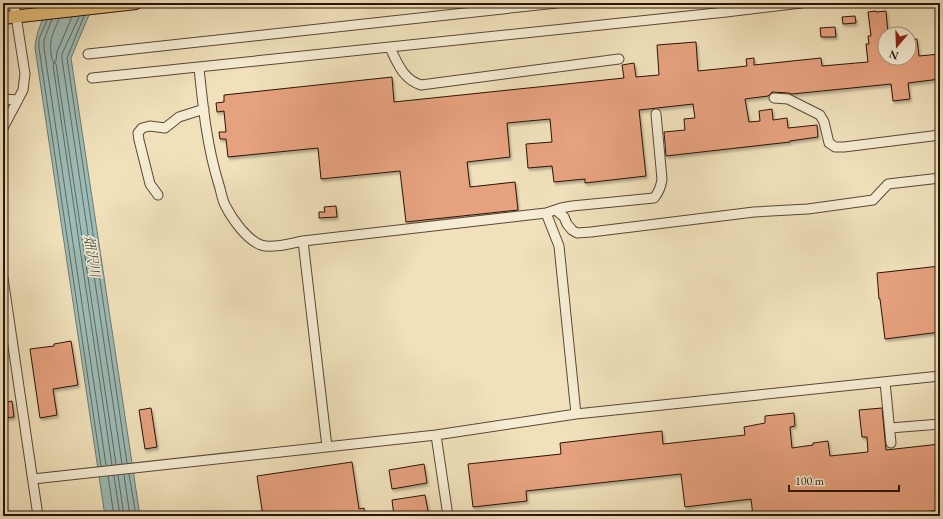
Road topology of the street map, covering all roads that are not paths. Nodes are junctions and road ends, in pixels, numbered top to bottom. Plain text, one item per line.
1 (14, 3) edge
2 (136, 3) edge
3 (556, 3) edge
4 (801, 3) edge
5 (16, 17) junction
6 (3, 18) edge
7 (390, 48) junction
8 (88, 54) dead end
9 (619, 59) dead end
10 (199, 68) junction
11 (92, 78) dead end
12 (774, 98) dead end
13 (3, 99) edge
14 (18, 100) junction
15 (204, 109) junction
16 (656, 114) dead end
17 (3, 128) edge
18 (940, 135) edge
19 (940, 178) edge
20 (158, 196) dead end
21 (556, 210) junction
22 (546, 213) junction
23 (304, 241) junction
24 (3, 278) edge
25 (5, 299) edge
26 (940, 376) edge
27 (885, 382) junction
28 (576, 414) junction
29 (940, 424) edge
30 (890, 428) junction
31 (436, 435) junction
32 (891, 443) dead end
33 (327, 447) junction
34 (33, 479) junction
35 (38, 516) edge
36 (448, 516) edge

1 - 5 street
2 - 5 highway
3 - 8 street
4 - 7 street
5 - 6 highway
5 - 14 street
7 - 9 street
7 - 10 street
10 - 11 street
10 - 15 street
12 - 18 street
13 - 14 street
14 - 17 street
15 - 20 street
15 - 23 street
16 - 21 street
19 - 21 street
21 - 22 street
22 - 23 street
22 - 28 street
23 - 33 street
24 - 25 street
25 - 34 street
26 - 27 street
27 - 28 street
27 - 30 street
28 - 31 street
29 - 30 street
30 - 32 street
31 - 33 street
31 - 36 street
33 - 34 street
34 - 35 street

